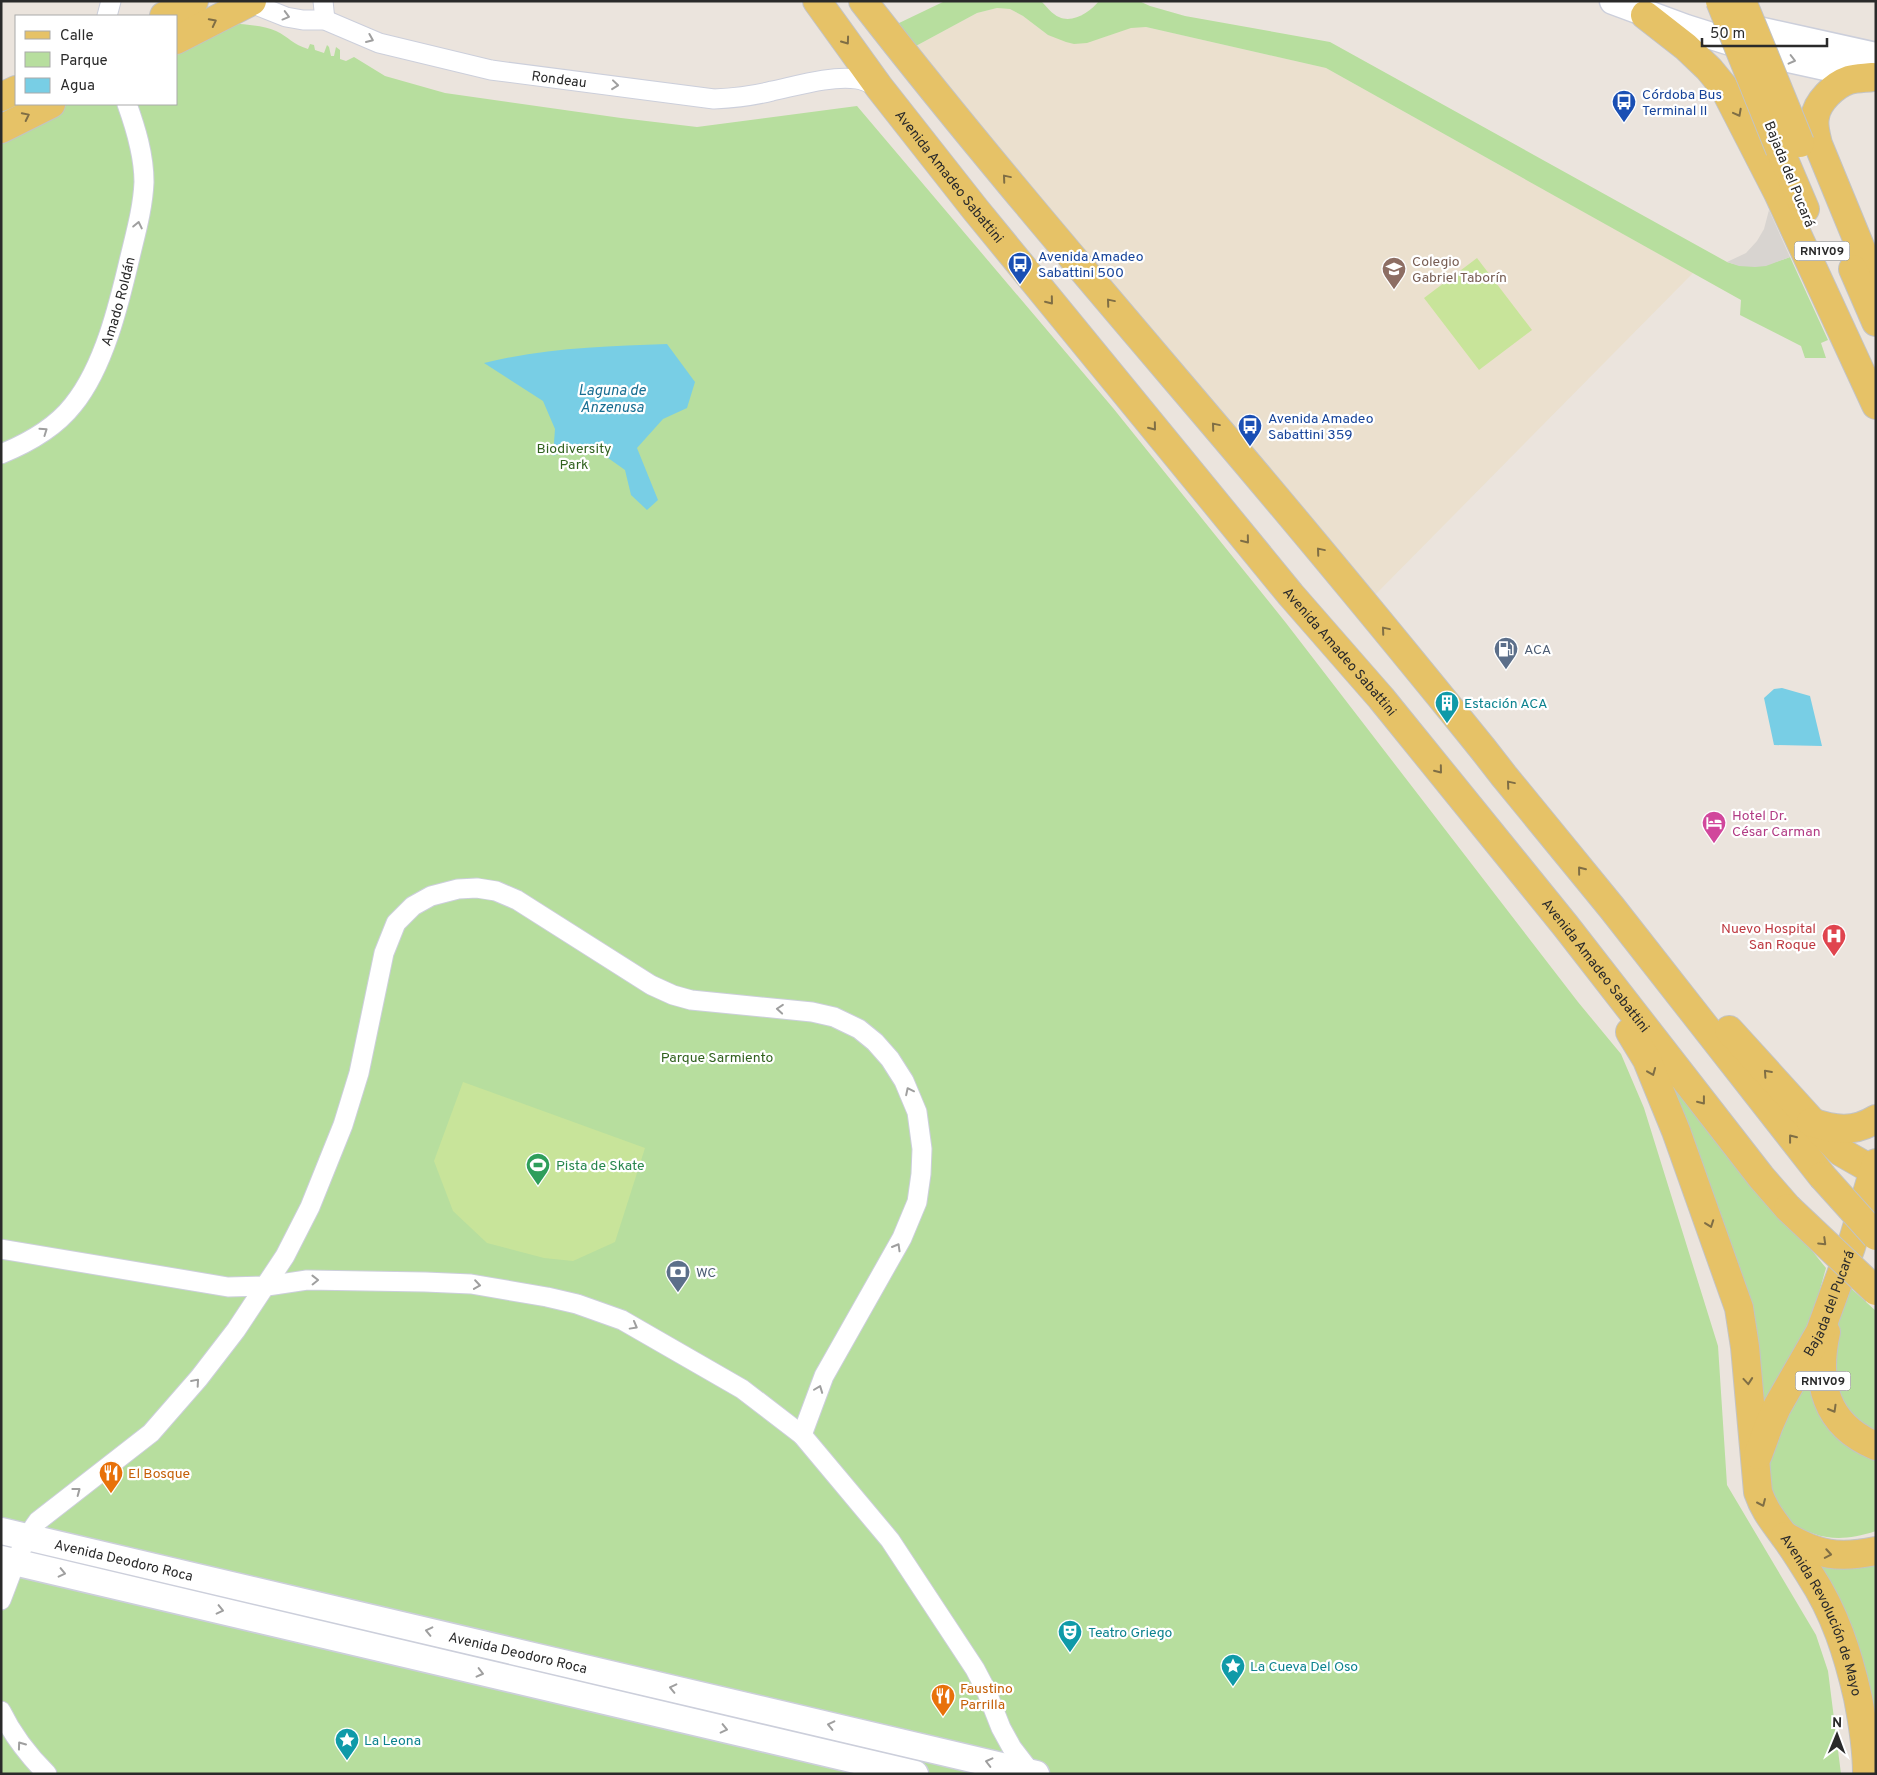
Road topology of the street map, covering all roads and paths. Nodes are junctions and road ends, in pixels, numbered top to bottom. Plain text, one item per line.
1 (111, 1) edge
2 (194, 1) edge
3 (323, 1) edge
4 (817, 1) edge
5 (863, 1) edge
6 (1613, 1) edge
7 (1720, 1) edge
8 (249, 2) edge
9 (1651, 8) edge
10 (107, 15) edge
11 (166, 15) edge
12 (325, 20) junction
13 (1733, 21) edge
14 (178, 39) edge
15 (1709, 69) junction
16 (1875, 70) edge
17 (879, 87) junction
18 (15, 90) edge
19 (1, 97) edge
20 (49, 105) edge
21 (127, 105) edge
22 (1, 128) edge
23 (1790, 146) junction
24 (1876, 286) edge
25 (1876, 322) edge
26 (1876, 373) edge
27 (1876, 405) edge
28 (1, 454) edge
29 (1612, 908) junction
30 (1565, 925) junction
31 (1876, 1119) edge
32 (1811, 1122) junction
33 (1875, 1168) edge
34 (1876, 1236) edge
35 (1, 1249) edge
36 (267, 1286) junction
37 (1876, 1292) edge
38 (1835, 1294) junction
39 (802, 1435) junction
40 (1876, 1446) edge
41 (1755, 1466) junction
42 (1, 1531) edge
43 (1784, 1535) junction
44 (26, 1537) junction
45 (1876, 1550) edge
46 (8, 1561) edge
47 (1, 1600) edge
48 (1, 1711) edge
49 (1033, 1773) edge
50 (47, 1774) edge
51 (915, 1774) edge
52 (1867, 1774) edge

1 - 10 street
2 - 11 main road
3 - 12 street
4 -> 17 main road, Avenida Amadeo Sabattini
29 -> 5 main road
6 - 9 main road
7 - 23 main road, Bajada del Pucará / RN1V09, bridge
8 -> 12 street, Rondeau
14 -> 8 main road
9 - 13 main road
9 - 15 main road
12 -> 17 street, Rondeau
13 - 15 main road
13 - 16 main road
13 - 23 main road, Bajada del Pucará / RN1V09, bridge
15 -> 27 main road
16 - 24 main road
17 -> 30 main road, Avenida Amadeo Sabattini
18 - 19 main road
22 -> 20 main road
28 -> 21 street, Amado Roldán
23 - 25 main road, Bajada del Pucará / RN1V09
23 - 26 main road, Bajada del Pucará / RN1V09
32 -> 29 main road
34 -> 29 main road, bridge
30 -> 37 main road, Avenida Amadeo Sabattini, bridge
30 -> 41 main road, Avenida Revolución de Mayo
31 - 32 main road
32 - 33 main road
33 - 38 main road, Bajada del Pucará / RN1V09
35 - 36 street
36 -> 39 street
39 -> 36 street
44 -> 36 street
38 -> 40 main road, RN1V09
38 - 41 main road, Bajada del Pucará
39 - 49 street
41 -> 43 main road, Avenida Revolución de Mayo
42 - 44 main road, Avenida Deodoro Roca
43 -> 45 main road
43 - 52 main road, Avenida Revolución de Mayo
44 - 46 street
49 -> 44 main road, Avenida Deodoro Roca
46 - 47 street
46 -> 51 main road, Avenida Deodoro Roca
50 -> 48 street

